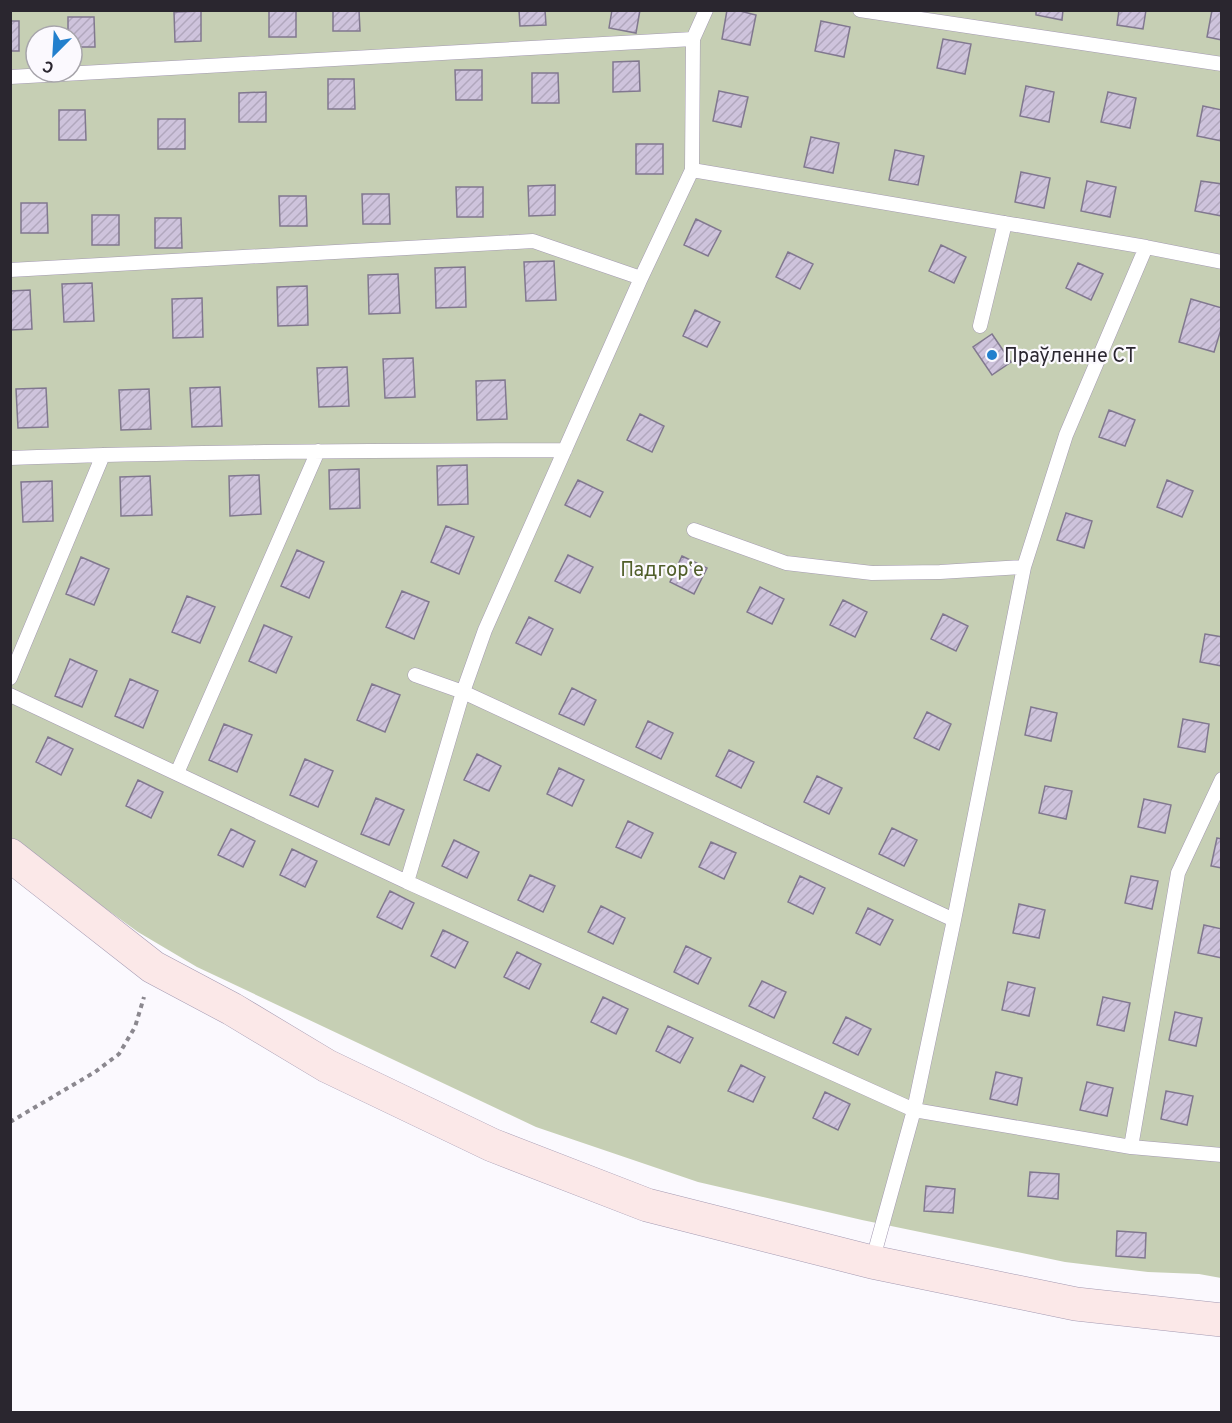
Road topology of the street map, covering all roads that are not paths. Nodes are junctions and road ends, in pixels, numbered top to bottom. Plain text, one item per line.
1 (706, 10) edge
2 (860, 10) edge
3 (693, 39) junction
4 (1221, 64) edge
5 (10, 77) edge
6 (692, 170) junction
7 (1005, 223) junction
8 (1146, 247) junction
9 (1221, 262) edge
10 (10, 270) edge
11 (641, 278) junction
12 (980, 326) dead end
13 (565, 450) junction
14 (318, 451) junction
15 (104, 455) junction
16 (10, 459) edge
17 (694, 530) dead end
18 (1024, 567) junction
19 (415, 675) dead end
20 (10, 678) edge
21 (463, 692) junction
22 (10, 695) edge
23 (177, 772) junction
24 (1221, 779) edge
25 (10, 855) edge
26 (407, 882) junction
27 (954, 920) junction
28 (914, 1110) junction
29 (1131, 1147) junction
30 (1221, 1155) edge
31 (872, 1262) junction
32 (1221, 1320) edge

1 - 3 lane
2 - 4 lane
3 - 5 lane
3 - 6 lane
6 - 7 lane
6 - 11 lane
7 - 8 lane
7 - 12 lane
8 - 9 lane
8 - 18 lane
10 - 11 lane
11 - 13 lane
13 - 14 lane
13 - 21 lane
14 - 15 lane
14 - 23 lane
15 - 16 lane
15 - 20 lane
17 - 18 lane
18 - 27 lane
19 - 21 lane
21 - 26 lane
21 - 27 lane
22 - 23 lane
23 - 26 lane
24 - 29 lane
25 - 31 street
26 - 28 lane
27 - 28 lane
28 - 29 lane
28 - 31 lane
29 - 30 lane
31 - 32 street

